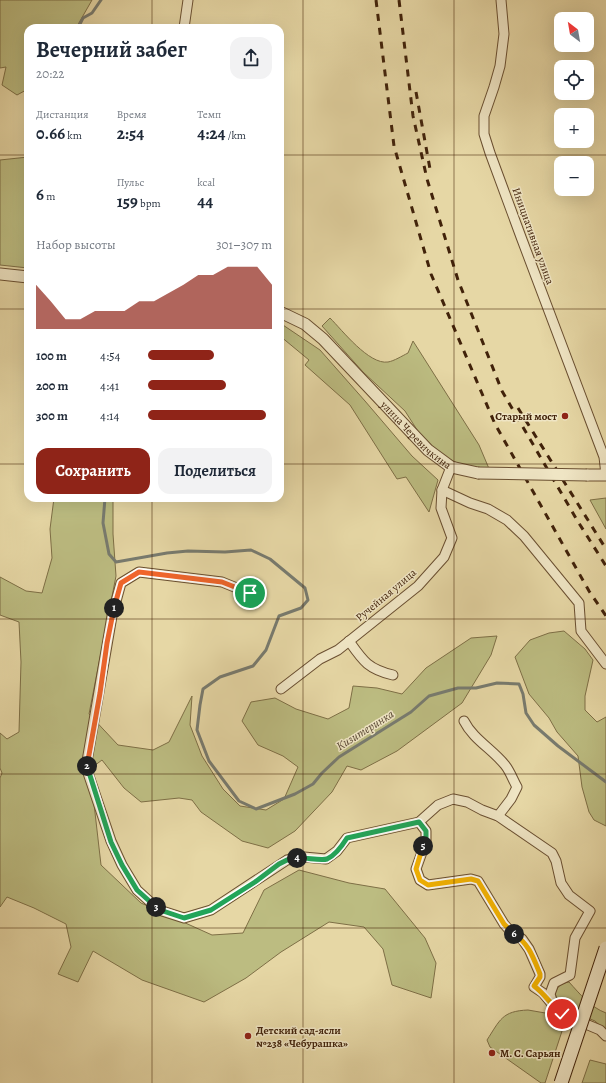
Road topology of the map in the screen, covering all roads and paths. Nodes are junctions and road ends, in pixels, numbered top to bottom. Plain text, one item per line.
1 (188, 0) edge
2 (501, 0) edge
3 (185, 24) edge
4 (0, 274) edge
5 (24, 277) edge
6 (284, 314) edge
7 (451, 466) junction
8 (606, 475) edge
9 (442, 490) junction
10 (250, 593) dead end
11 (349, 641) junction
12 (606, 664) edge
13 (393, 675) dead end
14 (282, 689) dead end
15 (464, 721) dead end
16 (498, 816) junction
17 (419, 822) junction
18 (606, 948) edge
19 (554, 1008) junction
20 (606, 1036) edge
21 (561, 1083) edge

1 - 3 street
2 - 8 street, Инициативная улица
4 - 5 street
6 - 7 street, улица Черевичкина
7 - 8 street, улица Черевичкина, bridge
7 - 9 street, Ручейная улица
9 - 11 street, Ручейная улица
9 - 12 street
10 - 17 street
11 - 13 street
11 - 14 street, Ручейная улица
15 - 16 street
16 - 17 street
16 - 19 street
17 - 19 street
18 - 21 main road, bridge
19 - 20 street

